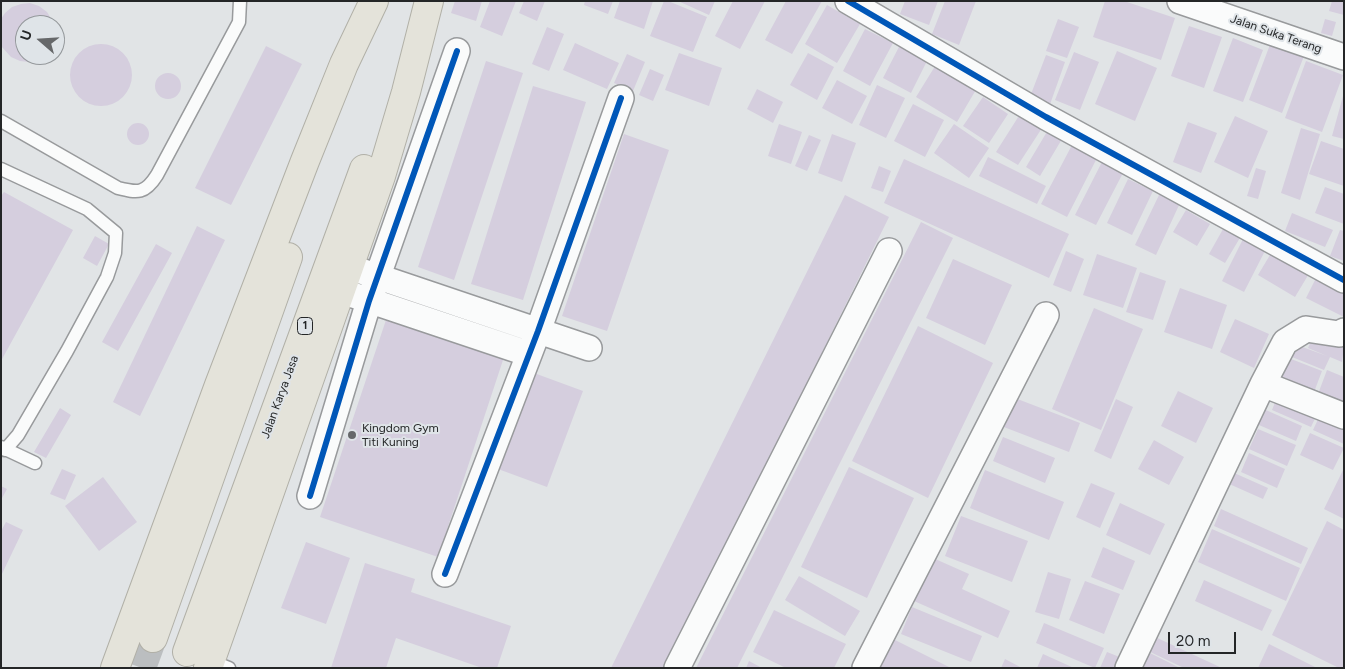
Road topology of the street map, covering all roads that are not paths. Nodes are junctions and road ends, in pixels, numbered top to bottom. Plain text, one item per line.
1 (240, 1) edge
2 (374, 1) edge
3 (378, 1) edge
4 (427, 1) edge
5 (848, 1) edge
6 (1180, 1) edge
7 (458, 51) dead end
8 (1344, 57) edge
9 (621, 98) dead end
10 (1, 121) edge
11 (1, 169) edge
12 (889, 251) dead end
13 (377, 277) junction
14 (345, 279) junction
15 (1344, 280) edge
16 (369, 300) junction
17 (1046, 315) dead end
18 (538, 331) junction
19 (1344, 331) edge
20 (589, 348) dead end
21 (528, 354) junction
22 (1263, 384) junction
23 (1344, 416) edge
24 (3, 449) edge
25 (36, 463) dead end
26 (310, 496) dead end
27 (444, 574) dead end
28 (153, 638) tunnel mouth
29 (209, 662) edge
30 (115, 668) edge
31 (677, 668) edge
32 (865, 668) edge
33 (1128, 668) edge

1 - 10 lane
2 - 30 highway
3 - 28 highway
4 - 14 highway
4 - 29 highway, Jalan Karya Jasa / 1
5 - 15 street
6 - 8 street, Jalan Suka Terang
7 - 13 street
9 - 18 street
11 - 24 lane
12 - 31 street
13 - 14 street
13 - 16 street
13 - 18 street
14 - 16 street
14 - 29 highway
16 - 21 street
16 - 26 street
17 - 32 street
18 - 20 street
18 - 21 street
19 - 22 street
21 - 27 street
22 - 23 street
22 - 33 street
24 - 25 lane

